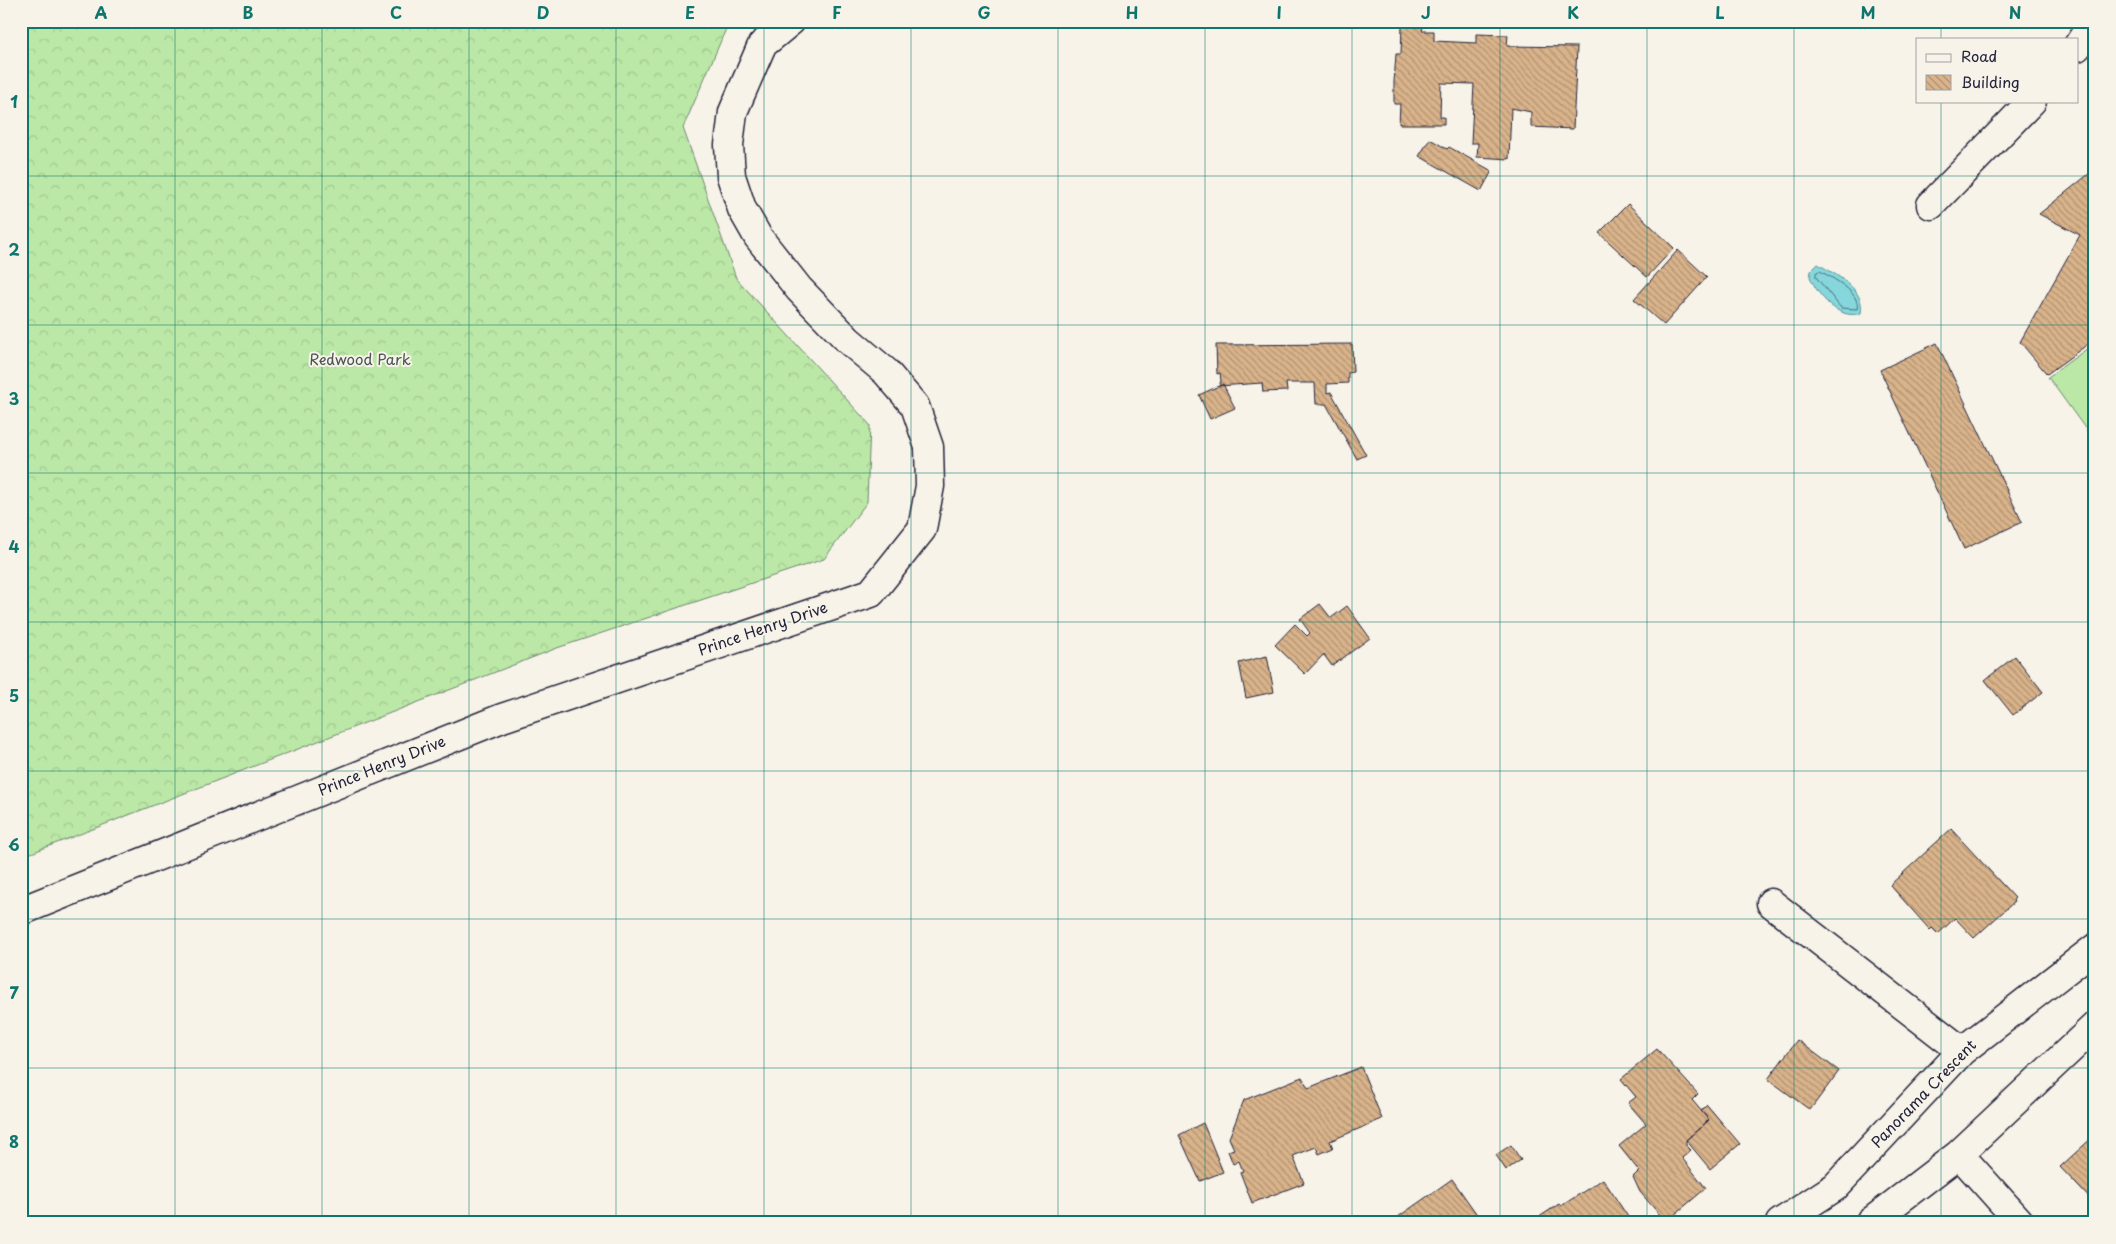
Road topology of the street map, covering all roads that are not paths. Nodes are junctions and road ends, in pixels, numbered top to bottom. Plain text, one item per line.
1 (791, 21) edge
2 (2094, 21) edge
3 (2078, 45) edge
4 (2031, 102) edge
5 (1931, 205) dead end
6 (1771, 903) dead end
7 (21, 911) edge
8 (2095, 948) edge
9 (2095, 1026) edge
10 (1962, 1051) junction
11 (1959, 1154) junction
12 (1780, 1223) edge
13 (1869, 1223) edge
14 (2021, 1223) edge

1 - 7 street, Prince Henry Drive
2 - 3 street
4 - 5 street
6 - 10 street
8 - 10 street, Panorama Crescent
9 - 11 street
10 - 12 street, Panorama Crescent
11 - 13 street
11 - 14 street

